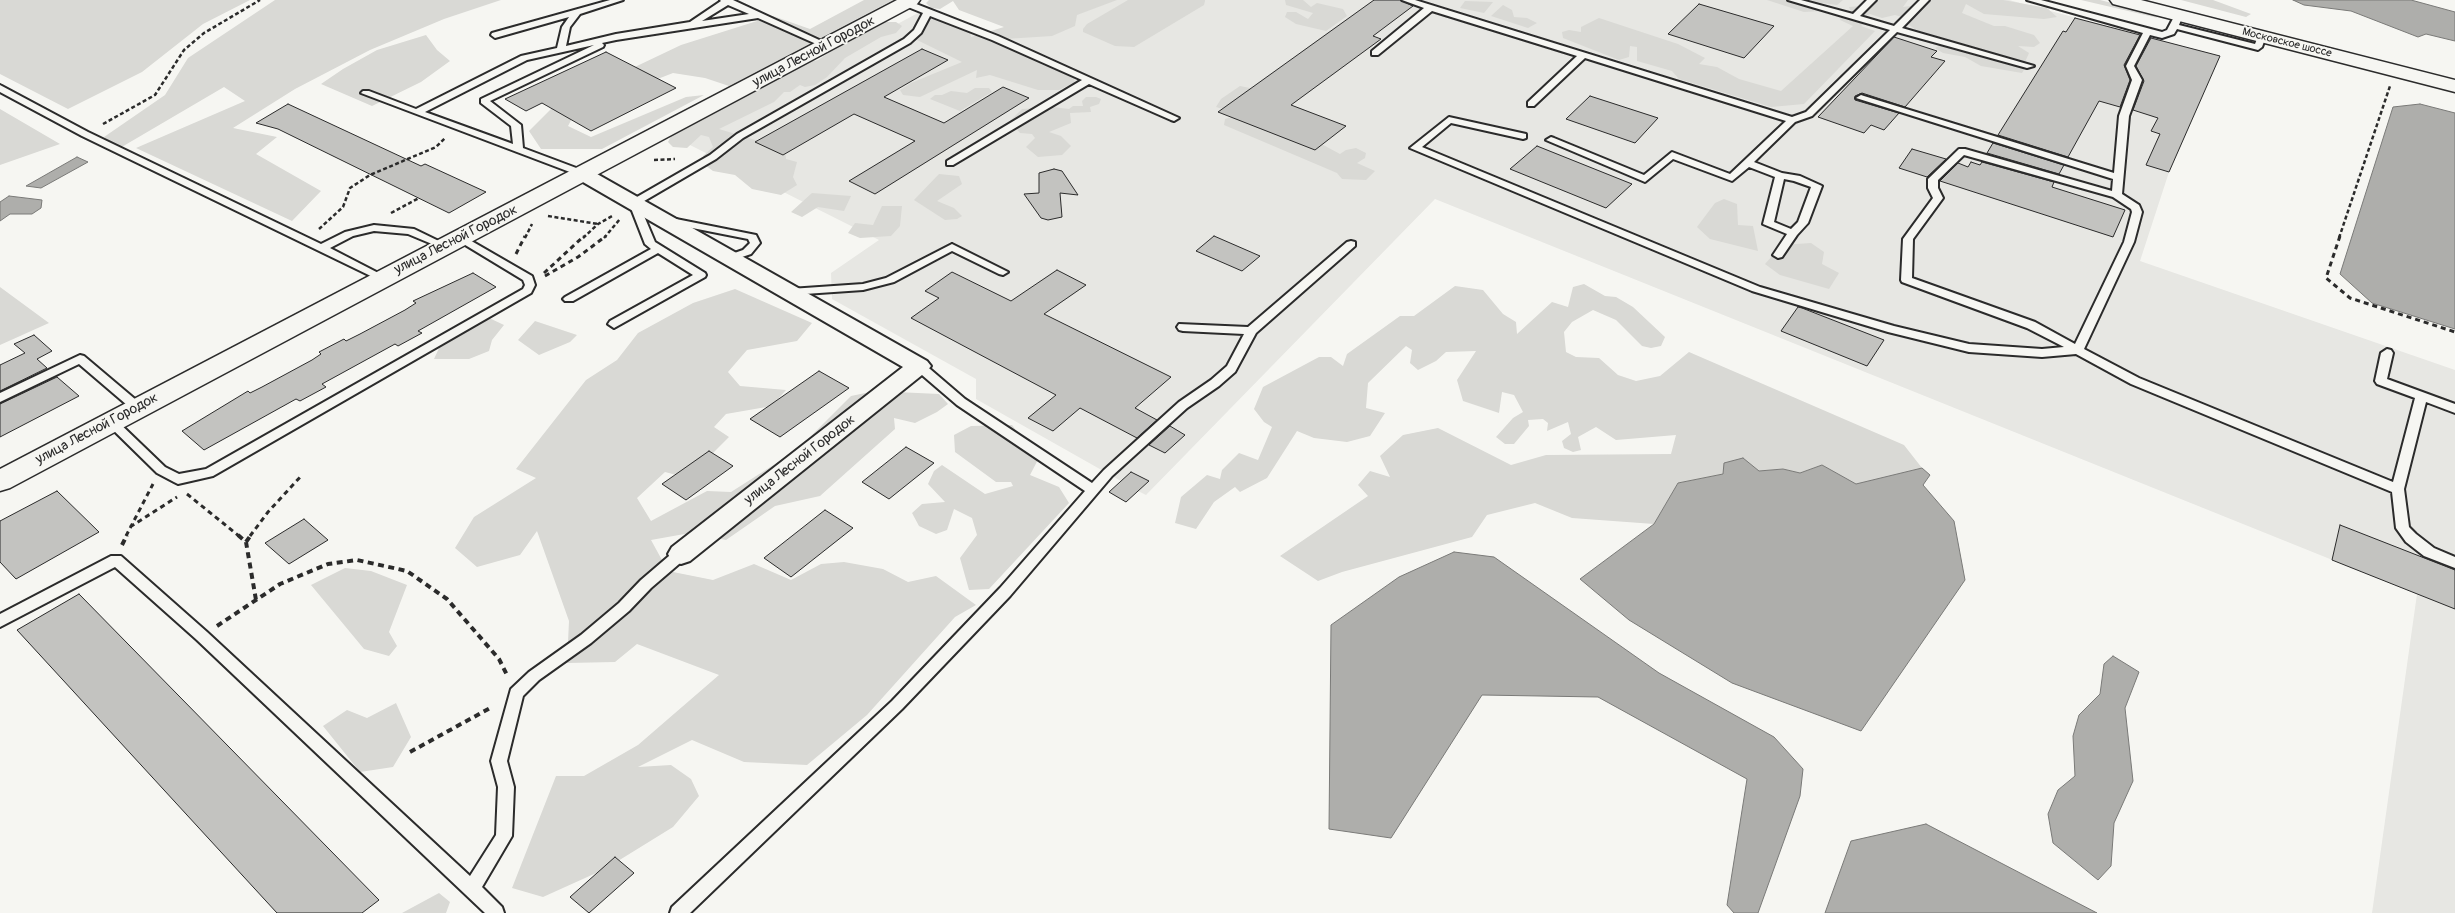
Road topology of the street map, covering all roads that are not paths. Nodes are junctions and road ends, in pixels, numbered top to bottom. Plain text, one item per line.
1 (620, 0) edge
2 (727, 0) edge
3 (1406, 0) edge
4 (1792, 0) edge
5 (1872, 0) edge
6 (1925, 0) edge
7 (2031, 0) edge
8 (2119, 0) edge
9 (2154, 0) edge
10 (915, 5) edge
11 (1430, 8) junction
12 (576, 12) junction
13 (759, 15) junction
14 (1855, 17) junction
15 (2177, 20) junction
16 (689, 25) junction
17 (1896, 29) junction
18 (2148, 31) junction
19 (495, 35) dead end
20 (616, 37) junction
21 (826, 45) junction
22 (561, 48) junction
23 (1375, 53) dead end
24 (1582, 56) junction
25 (2030, 66) dead end
26 (2455, 76) edge
27 (1088, 80) junction
28 (2455, 86) edge
29 (0, 88) edge
30 (366, 93) dead end
31 (1862, 98) dead end
32 (1531, 104) dead end
33 (416, 112) junction
34 (1174, 118) dead end
35 (1792, 120) junction
36 (1523, 136) dead end
37 (1550, 140) dead end
38 (518, 150) junction
39 (950, 163) dead end
40 (1747, 163) junction
41 (583, 174) junction
42 (1780, 176) junction
43 (2118, 178) junction
44 (2117, 195) junction
45 (634, 203) junction
46 (662, 220) junction
47 (1792, 233) junction
48 (452, 242) junction
49 (1351, 244) dead end
50 (322, 248) junction
51 (658, 249) junction
52 (1778, 255) dead end
53 (730, 258) junction
54 (1003, 272) dead end
55 (383, 278) junction
56 (790, 292) junction
57 (569, 299) dead end
58 (614, 324) dead end
59 (1183, 327) dead end
60 (1251, 331) junction
61 (2078, 350) junction
62 (2387, 353) dead end
63 (920, 366) junction
64 (2421, 397) junction
65 (0, 398) edge
66 (138, 408) junction
67 (2455, 409) edge
68 (111, 422) junction
69 (0, 481) edge
70 (2398, 488) junction
71 (1093, 490) junction
72 (681, 554) joint
73 (2455, 563) edge
74 (0, 621) edge
75 (472, 888) junction
76 (496, 913) edge
77 (678, 913) edge

1 - 12 lane
2 - 13 lane
2 - 16 lane
3 - 11 lane
4 - 14 lane
5 - 14 lane
6 - 17 lane
7 - 18 lane
8 - 15 street, Московское шоссе
9 - 26 street, Московское шоссе
10 - 21 street, улица Лесной Городок
10 - 27 lane
10 - 45 lane
11 - 23 lane
11 - 24 lane
12 - 19 lane
12 - 22 lane
13 - 16 lane
13 - 21 lane
14 - 17 lane
15 - 18 lane
15 - 28 street, Московское шоссе
16 - 20 lane
17 - 25 lane
17 - 35 lane
18 - 43 lane
20 - 22 lane
20 - 38 lane
21 - 41 street, улица Лесной Городок
22 - 33 lane
24 - 32 lane
24 - 35 lane
27 - 34 lane
27 - 39 lane
29 - 50 lane
30 - 33 lane
31 - 43 lane
33 - 38 lane
35 - 40 lane
36 - 61 lane
37 - 40 lane
38 - 41 lane
40 - 42 lane
41 - 45 street
41 - 48 street, улица Лесной Городок
42 - 47 lane
42 - 47 lane
43 - 44 lane
44 - 61 lane
44 - 61 lane
45 - 46 street
45 - 51 lane
46 - 53 street
46 - 53 lane
47 - 52 lane
48 - 50 lane
48 - 55 street, улица Лесной Городок
48 - 68 lane
49 - 60 lane
50 - 55 lane
51 - 57 lane
51 - 58 lane
53 - 56 street
54 - 56 lane
55 - 66 street, улица Лесной Городок
56 - 63 street
59 - 60 lane
60 - 71 lane
61 - 70 lane
62 - 64 lane
63 - 71 lane
63 - 72 street, улица Лесной Городок
64 - 67 lane
64 - 70 lane
65 - 66 lane
66 - 68 street, улица Лесной Городок
68 - 69 street, улица Лесной Городок
70 - 73 lane
71 - 77 lane
72 - 75 lane
74 - 75 lane
75 - 76 lane

